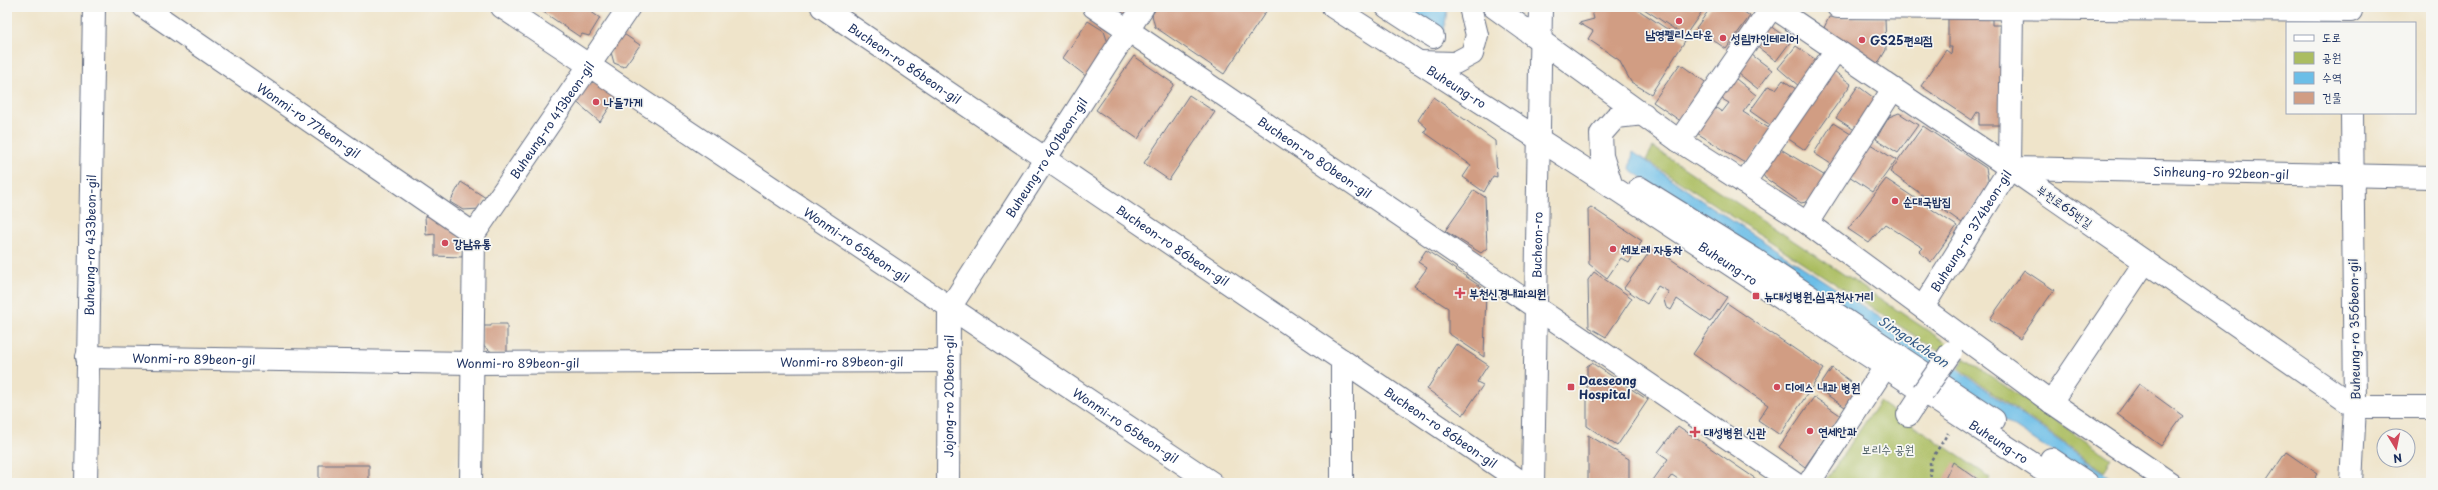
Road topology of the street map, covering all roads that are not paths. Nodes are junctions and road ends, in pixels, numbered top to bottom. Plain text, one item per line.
1 (94, 7) edge
2 (144, 7) edge
3 (502, 7) edge
4 (630, 7) edge
5 (822, 7) edge
6 (1094, 7) edge
7 (1143, 7) edge
8 (1333, 7) edge
9 (1387, 7) edge
10 (1470, 7) edge
11 (1494, 7) edge
12 (1541, 7) edge
13 (1772, 7) edge
14 (1838, 7) edge
15 (2012, 7) edge
16 (2351, 14) edge
17 (1128, 30) junction
18 (1432, 37) dead end
19 (1541, 39) junction
20 (1836, 50) junction
21 (1418, 62) junction
22 (590, 67) junction
23 (1893, 89) junction
24 (1644, 114) junction
25 (2352, 114) edge
26 (1539, 140) junction
27 (1679, 141) junction
28 (1046, 159) junction
29 (2010, 168) junction
30 (2352, 175) junction
31 (2431, 177) edge
32 (1744, 183) junction
33 (1621, 185) junction
34 (1806, 223) junction
35 (474, 234) junction
36 (2145, 262) junction
37 (1923, 307) junction
38 (1536, 308) junction
39 (949, 309) junction
40 (1957, 344) junction
41 (87, 357) junction
42 (1342, 360) junction
43 (948, 361) junction
44 (471, 363) junction
45 (1885, 367) junction
46 (1925, 389) junction
47 (2051, 402) junction
48 (2355, 407) junction
49 (2431, 407) edge
50 (1908, 415) dead end
51 (86, 483) edge
52 (471, 483) edge
53 (948, 483) edge
54 (1212, 483) edge
55 (1342, 483) edge
56 (1523, 483) edge
57 (1533, 483) edge
58 (1794, 483) edge
59 (1809, 483) edge
60 (2062, 483) edge
61 (2086, 483) edge
62 (2170, 483) edge
63 (2351, 483) edge

1 - 41 street, Buheung-ro 433beon-gil
2 - 35 street, Wonmi-ro 77beon-gil
3 - 22 street, Wonmi-ro 65beon-gil
4 - 22 street, Buheung-ro 413beon-gil
5 - 28 street, Bucheon-ro 86beon-gil
6 - 17 street, Bucheon-ro 80beon-gil
7 - 17 street, Buheung-ro 401beon-gil
8 - 21 street, Buheung-ro
9 - 18 street
10 - 21 street
11 - 19 street
12 - 19 street, Bucheon-ro
13 - 20 street, 부천로65번길
13 - 27 street
14 - 15 street
15 - 16 street
15 - 29 street, Buheung-ro 374beon-gil
17 - 28 street, Buheung-ro 401beon-gil
17 - 38 street, Bucheon-ro 80beon-gil
19 - 24 street
19 - 26 street, Bucheon-ro
20 - 23 street, 부천로65번길
20 - 32 street
21 - 26 street, Buheung-ro
22 - 35 street, Buheung-ro 413beon-gil
22 - 39 street, Wonmi-ro 65beon-gil
23 - 29 street, 부천로65번길
23 - 34 street
24 - 27 street
24 - 33 street
25 - 30 street, Buheung-ro 356beon-gil
26 - 33 street, Buheung-ro
26 - 38 street, Bucheon-ro
27 - 32 street
28 - 39 street, Buheung-ro 401beon-gil
28 - 42 street, Bucheon-ro 86beon-gil
29 - 30 street, Sinheung-ro 92beon-gil
29 - 36 street, 부천로65번길
29 - 37 street, Buheung-ro 374beon-gil
30 - 31 street, Sinheung-ro 92beon-gil
30 - 48 street, Buheung-ro 356beon-gil
32 - 34 street
33 - 45 street, Buheung-ro
33 - 61 street
34 - 37 street
35 - 44 street
36 - 47 street
36 - 48 street, 부천로65번길
37 - 40 street
38 - 57 street, Bucheon-ro
38 - 58 street, Bucheon-ro 80beon-gil
39 - 43 street, Jojong-ro 20beon-gil
39 - 54 street, Wonmi-ro 65beon-gil
40 - 46 street, bridge
40 - 47 street
41 - 44 street, Wonmi-ro 89beon-gil
41 - 51 street, Buheung-ro 433beon-gil
42 - 55 street
42 - 56 street, Bucheon-ro 86beon-gil
43 - 44 street, Wonmi-ro 89beon-gil
43 - 53 street, Jojong-ro 20beon-gil
44 - 52 street
45 - 46 street, Buheung-ro
45 - 59 street
46 - 50 street
46 - 60 street, Buheung-ro
46 - 61 street
47 - 62 street
48 - 49 street
48 - 63 street, Buheung-ro 356beon-gil

